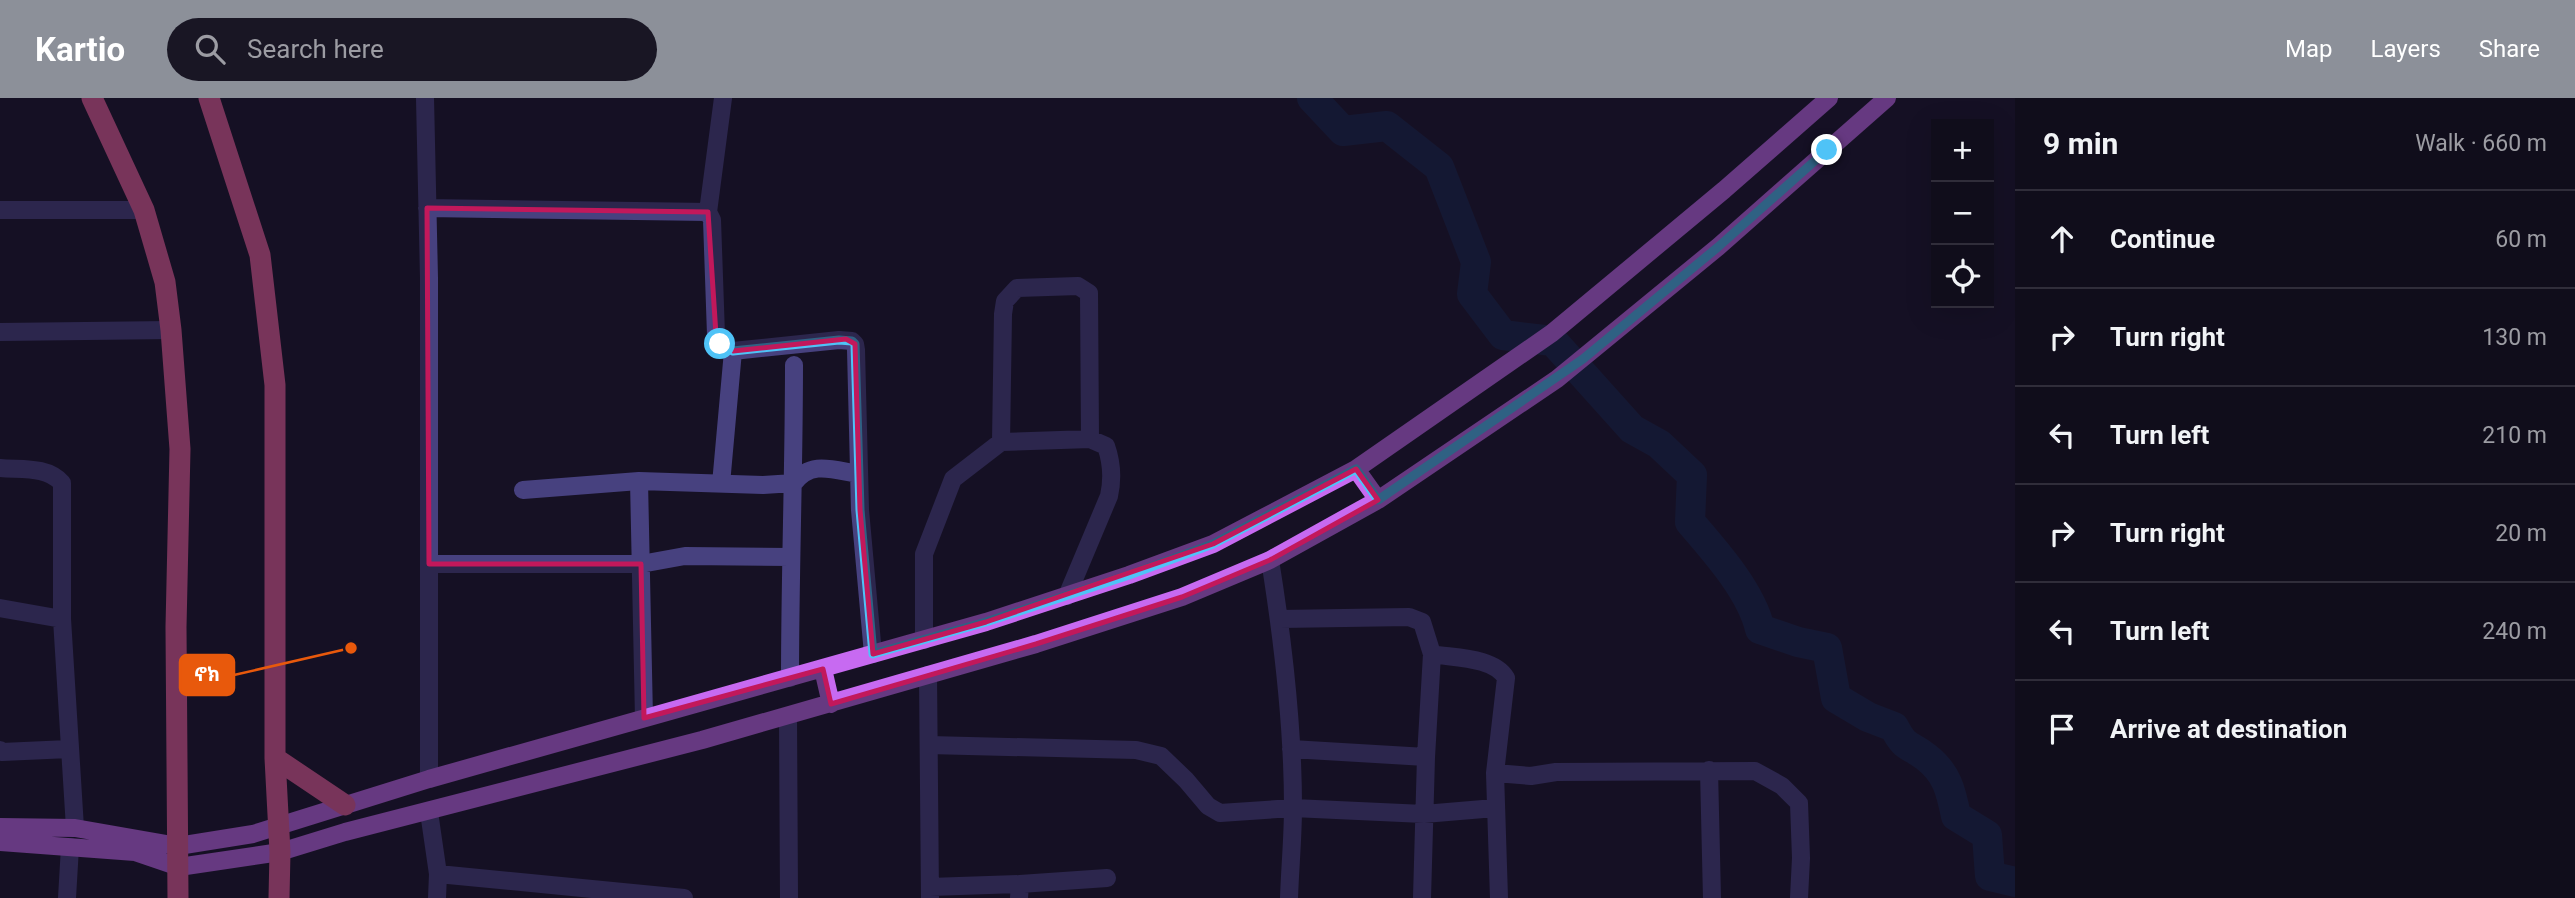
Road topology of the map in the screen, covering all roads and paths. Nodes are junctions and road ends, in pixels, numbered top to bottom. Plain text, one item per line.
1 (92, 98) edge
2 (209, 98) edge
3 (425, 98) edge
4 (723, 98) edge
5 (1829, 98) edge
6 (1887, 98) edge
7 (427, 208) junction
8 (0, 210) edge
9 (144, 210) junction
10 (708, 212) junction
11 (171, 330) junction
12 (0, 332) edge
13 (733, 351) junction
14 (794, 365) dead end
15 (1090, 439) junction
16 (1001, 442) junction
17 (0, 468) edge
18 (1356, 469) junction
19 (859, 474) junction
20 (639, 481) junction
21 (794, 483) junction
22 (721, 484) junction
23 (523, 491) dead end
24 (1378, 500) junction
25 (790, 557) junction
26 (1270, 560) junction
27 (429, 564) junction
28 (641, 564) junction
29 (1067, 596) junction
30 (0, 608) edge
31 (62, 619) junction
32 (1280, 620) junction
33 (924, 639) junction
34 (873, 654) junction
35 (1432, 654) junction
36 (823, 670) junction
37 (928, 675) junction
38 (790, 678) junction
39 (831, 704) junction
40 (788, 717) junction
41 (644, 718) junction
42 (929, 745) junction
43 (69, 749) junction
44 (1291, 749) junction
45 (0, 750) edge
46 (1426, 757) junction
47 (275, 758) junction
48 (1709, 770) junction
49 (1495, 772) junction
50 (429, 779) junction
51 (345, 805) junction
52 (1293, 808) junction
53 (1495, 808) junction
54 (429, 811) junction
55 (1424, 814) junction
56 (0, 827) edge
57 (75, 828) junction
58 (278, 828) junction
59 (0, 842) edge
60 (69, 847) junction
61 (280, 852) junction
62 (178, 856) junction
63 (438, 874) junction
64 (1107, 877) dead end
65 (506, 890) edge
66 (1020, 891) edge
67 (930, 892) edge
68 (67, 898) edge
69 (178, 898) edge
70 (279, 898) edge
71 (438, 898) edge
72 (684, 898) edge
73 (789, 898) edge
74 (1289, 898) edge
75 (1422, 898) edge
76 (1499, 898) edge
77 (1712, 898) edge
78 (1800, 898) edge

1 - 9 highway
2 - 47 highway
3 - 7 street
4 - 10 street
5 - 18 main road
6 - 24 main road
7 - 10 street
7 - 27 street
8 - 9 street
9 - 11 highway
10 - 13 street
11 - 12 street
11 - 62 highway
13 - 19 street
13 - 22 street
14 - 21 street
15 - 16 street
15 - 16 street
15 - 29 street
16 - 33 street
17 - 31 street
18 - 24 main road
18 - 29 main road
19 - 21 street
19 - 34 street
20 - 22 street
20 - 23 street
20 - 28 street
21 - 22 street
21 - 25 street
24 - 26 main road
25 - 28 street
25 - 38 street
26 - 32 street
26 - 37 main road
27 - 28 street
27 - 50 street
28 - 41 street
29 - 33 main road
30 - 31 street
31 - 43 street
32 - 35 street
32 - 44 street
33 - 34 main road
34 - 36 main road
35 - 46 street
35 - 49 street
36 - 38 main road
36 - 39 main road
37 - 39 main road
37 - 42 street
38 - 41 main road
39 - 40 main road
40 - 54 main road
40 - 73 street
41 - 50 main road
42 - 52 street
42 - 67 street
43 - 45 street
43 - 57 street
44 - 46 street
44 - 52 street
46 - 55 street
47 - 51 highway
47 - 58 highway
48 - 49 street
48 - 77 street
48 - 78 street
49 - 53 street
50 - 51 main road
51 - 58 main road
52 - 55 street
52 - 74 street
53 - 55 street
53 - 76 street
54 - 61 main road
54 - 63 street
55 - 75 street
56 - 57 main road
57 - 62 main road
58 - 61 highway
58 - 62 main road
59 - 60 main road
60 - 62 main road
60 - 68 street
61 - 62 main road
61 - 70 highway
62 - 69 highway
63 - 65 street
63 - 71 street
64 - 66 street
65 - 72 street
66 - 67 street

